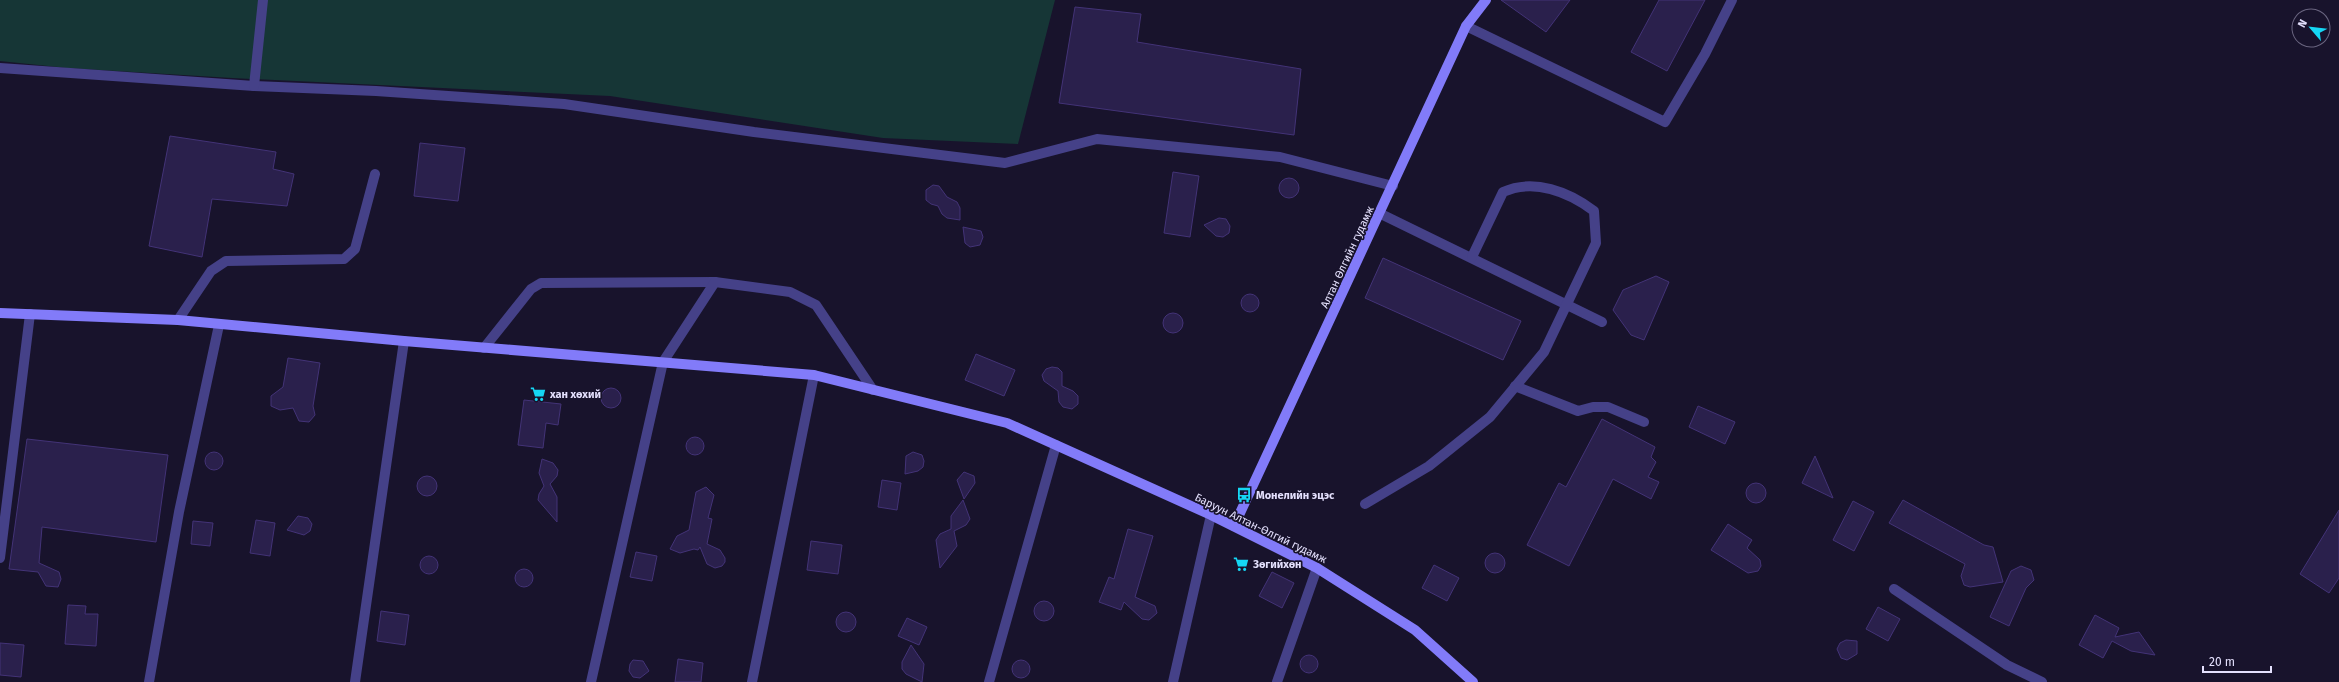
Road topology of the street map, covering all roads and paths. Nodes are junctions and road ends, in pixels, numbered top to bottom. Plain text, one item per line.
1 (263, 0) edge
2 (1486, 0) edge
3 (1732, 0) edge
4 (1466, 26) junction
5 (0, 68) edge
6 (254, 86) junction
7 (375, 174) dead end
8 (1393, 186) junction
9 (1381, 214) junction
10 (1472, 257) junction
11 (714, 282) junction
12 (1567, 303) junction
13 (0, 313) edge
14 (30, 314) junction
15 (178, 320) junction
16 (1602, 322) dead end
17 (219, 325) junction
18 (404, 341) junction
19 (484, 348) junction
20 (663, 362) junction
21 (814, 375) junction
22 (1515, 386) junction
23 (873, 390) junction
24 (1644, 422) dead end
25 (1056, 445) junction
26 (1365, 504) dead end
27 (1211, 515) junction
28 (1234, 526) junction
29 (0, 558) edge
30 (1317, 568) junction
31 (1894, 589) dead end
32 (149, 682) edge
33 (355, 682) edge
34 (591, 682) edge
35 (752, 682) edge
36 (989, 682) edge
37 (1173, 682) edge
38 (1277, 682) edge
39 (1473, 682) edge
40 (2042, 682) edge

1 - 6 street
2 - 4 main road, Алтан Өлгийн гудамж
3 - 4 street
4 - 8 main road, Алтан Өлгийн гудамж
5 - 6 street
6 - 8 street
7 - 15 street
8 - 9 main road, Алтан Өлгийн гудамж
9 - 10 street
9 - 28 main road, Алтан Өлгийн гудамж
10 - 12 street
10 - 12 street
11 - 19 street
11 - 20 street
11 - 23 street
12 - 16 street
12 - 22 street
13 - 14 main road, Баруун Алтан-Өлгий гудамж
14 - 15 main road, Баруун Алтан-Өлгий гудамж
14 - 29 street
15 - 17 main road, Баруун Алтан-Өлгий гудамж
17 - 18 main road, Баруун Алтан-Өлгий гудамж
17 - 32 street
18 - 19 main road, Баруун Алтан-Өлгий гудамж
18 - 33 street
19 - 20 main road, Баруун Алтан-Өлгий гудамж
20 - 21 main road, Баруун Алтан-Өлгий гудамж
20 - 34 street
21 - 23 main road, Баруун Алтан-Өлгий гудамж
21 - 35 street
22 - 24 street
22 - 26 street
23 - 25 main road, Баруун Алтан-Өлгий гудамж
25 - 27 main road, Баруун Алтан-Өлгий гудамж
25 - 36 street
27 - 28 main road, Баруун Алтан-Өлгий гудамж
27 - 37 street
28 - 30 main road, Баруун Алтан-Өлгий гудамж
30 - 38 street
30 - 39 main road, Баруун Алтан-Өлгий гудамж
31 - 40 street

